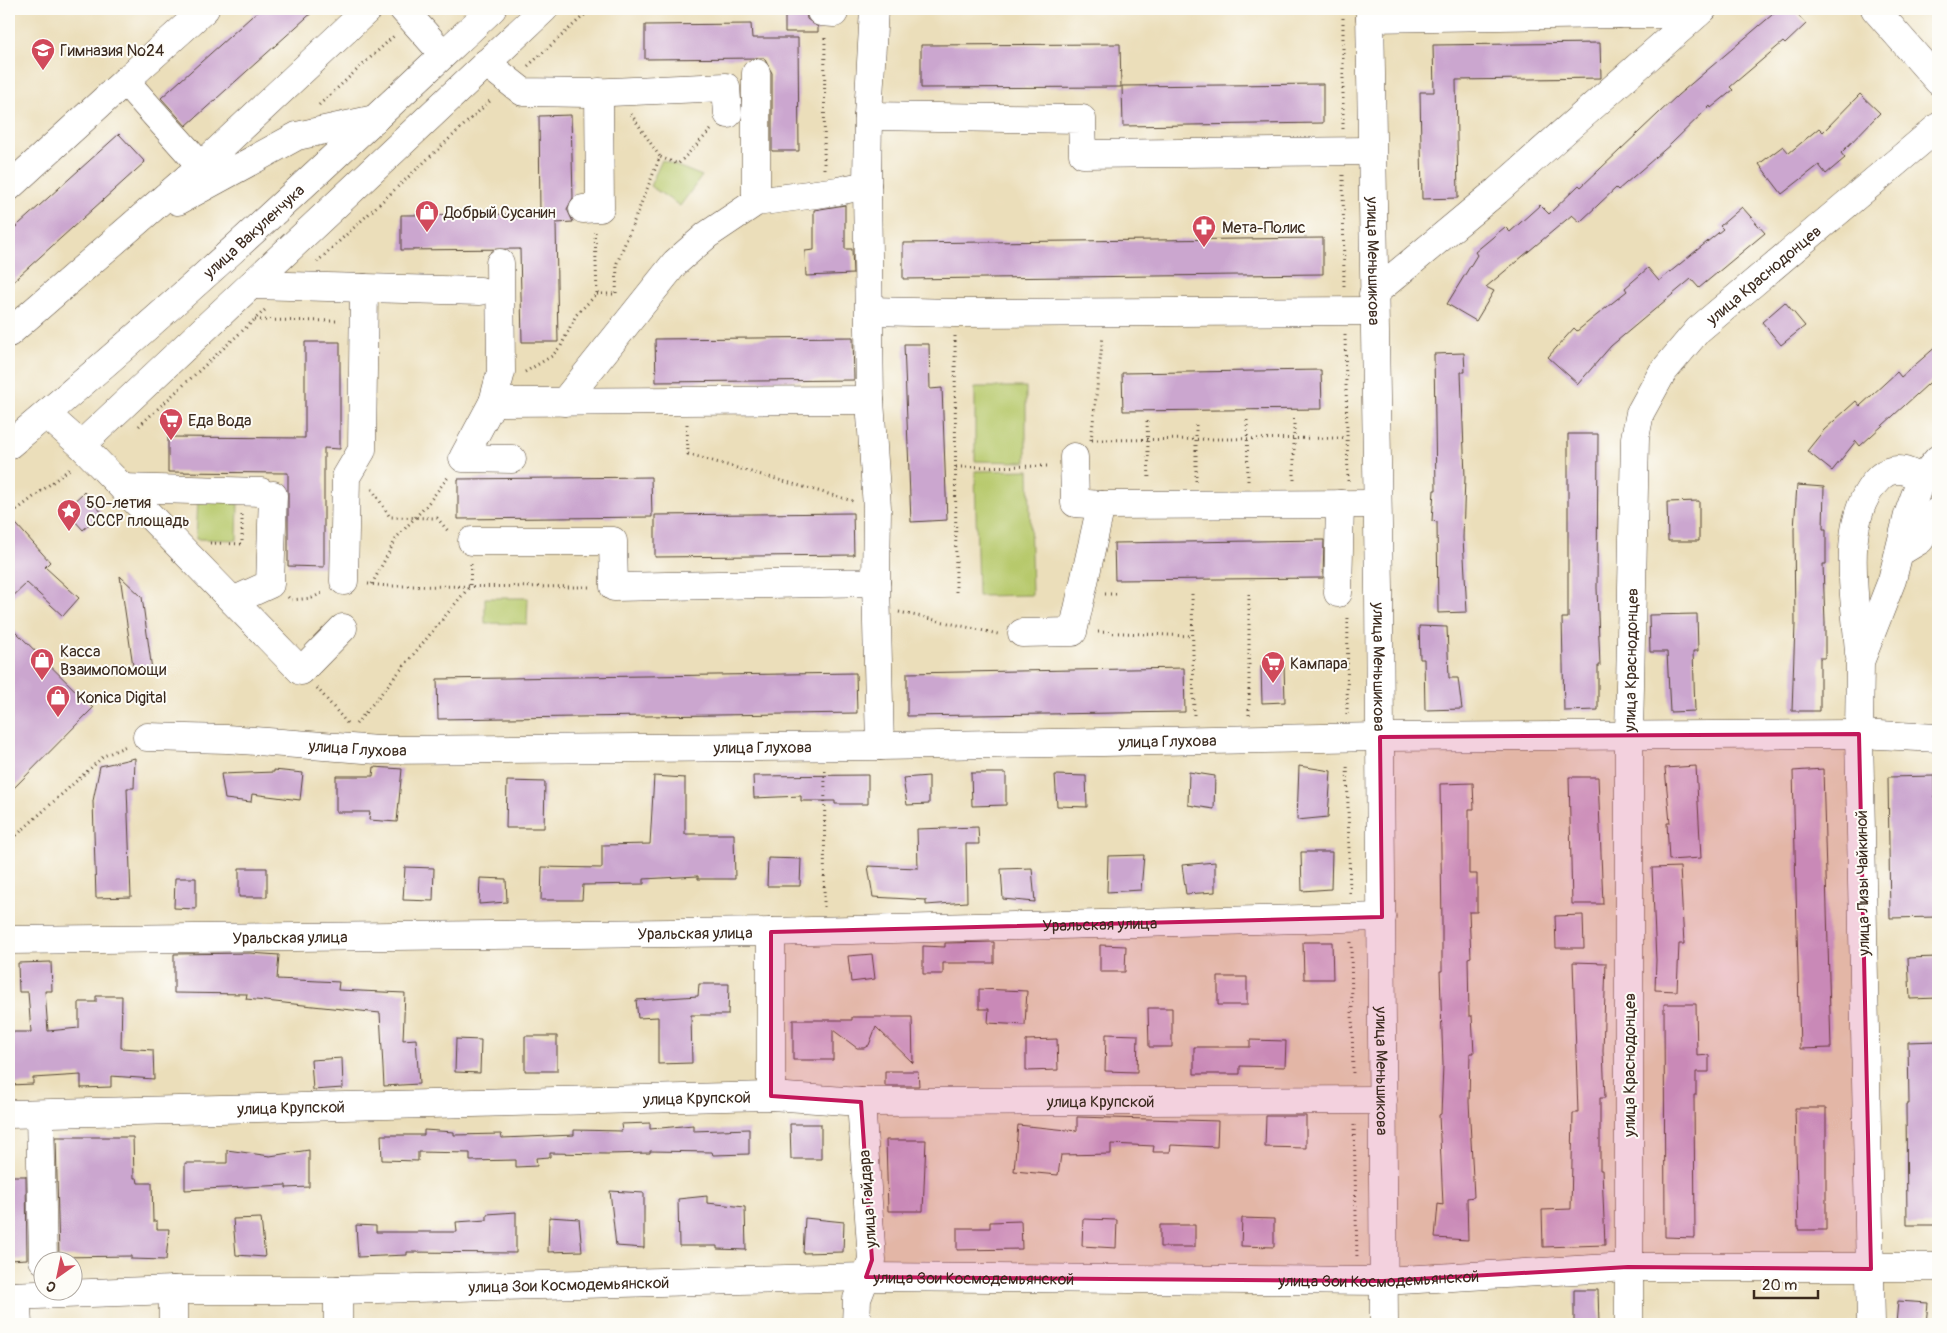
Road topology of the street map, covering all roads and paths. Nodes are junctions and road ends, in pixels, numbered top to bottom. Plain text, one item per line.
1 (205, 9) edge
2 (368, 9) edge
3 (492, 9) edge
4 (544, 9) edge
5 (874, 9) edge
6 (1343, 9) edge
7 (1875, 9) edge
8 (827, 11) edge
9 (1619, 11) edge
10 (1475, 12) edge
11 (1700, 12) edge
12 (1370, 13) edge
13 (407, 14) edge
14 (443, 54) junction
15 (486, 63) junction
16 (756, 73) dead end
17 (125, 81) junction
18 (1938, 81) edge
19 (599, 92) junction
20 (314, 110) dead end
21 (728, 114) joint
22 (632, 116) dead end
23 (868, 116) junction
24 (375, 119) junction
25 (1938, 127) edge
26 (1371, 151) junction
27 (1343, 152) junction
28 (660, 157) junction
29 (200, 166) junction
30 (867, 185) junction
31 (9, 187) edge
32 (824, 193) junction
33 (756, 202) junction
34 (589, 209) joint
35 (124, 232) junction
36 (500, 263) dead end
37 (251, 285) junction
38 (364, 288) junction
39 (480, 291) dead end
40 (597, 294) junction
41 (1373, 302) junction
42 (870, 311) junction
43 (1344, 311) junction
44 (1105, 312) junction
45 (955, 313) junction
46 (255, 320) dead end
47 (363, 322) junction
48 (9, 333) edge
49 (495, 395) junction
50 (870, 400) junction
51 (687, 401) junction
52 (564, 402) junction
53 (46, 414) junction
54 (1247, 420) dead end
55 (1294, 420) dead end
56 (1148, 421) dead end
57 (1196, 421) dead end
58 (1248, 438) junction
59 (1295, 438) junction
60 (1347, 438) junction
61 (1148, 439) junction
62 (1196, 439) junction
63 (9, 445) edge
64 (81, 445) junction
65 (1080, 454) junction
66 (463, 458) junction
67 (512, 459) dead end
68 (956, 467) junction
69 (1930, 469) edge
70 (123, 488) junction
71 (372, 491) dead end
72 (259, 493) junction
73 (1149, 504) junction
74 (1196, 504) junction
75 (1248, 504) junction
76 (1294, 504) junction
77 (1344, 504) junction
78 (1377, 504) junction
79 (1101, 505) junction
80 (878, 508) junction
81 (1938, 511) edge
82 (415, 517) junction
83 (472, 541) joint
84 (176, 542) junction
85 (1900, 552) junction
86 (344, 581) joint
87 (270, 584) junction
88 (372, 584) dead end
89 (389, 586) dead end
90 (470, 586) junction
91 (614, 587) junction
92 (1192, 594) dead end
93 (1249, 594) dead end
94 (876, 595) junction
95 (956, 595) dead end
96 (233, 601) junction
97 (1343, 602) joint
98 (343, 628) dead end
99 (1074, 632) junction
100 (1022, 633) joint
101 (1192, 636) junction
102 (1860, 662) junction
103 (318, 690) dead end
104 (341, 716) dead end
105 (1347, 720) dead end
106 (352, 728) dead end
107 (1859, 734) junction
108 (1629, 736) junction
109 (147, 737) joint
110 (1380, 738) junction
111 (1938, 738) edge
112 (1194, 740) junction
113 (1249, 740) junction
114 (826, 745) junction
115 (880, 746) junction
116 (1347, 756) dead end
117 (9, 842) edge
118 (1350, 899) dead end
119 (1382, 917) junction
120 (824, 930) junction
121 (771, 932) junction
122 (9, 940) edge
123 (771, 1096) junction
124 (1383, 1100) junction
125 (860, 1102) junction
126 (9, 1114) edge
127 (40, 1114) junction
128 (43, 1250) edge
129 (1628, 1267) junction
130 (1938, 1267) edge
131 (1871, 1269) junction
132 (866, 1277) junction
133 (1383, 1281) junction
134 (173, 1290) junction
135 (338, 1290) junction
136 (82, 1291) edge
137 (32, 1293) edge
138 (12, 1296) edge
139 (18, 1324) edge
140 (173, 1324) edge
141 (338, 1324) edge
142 (856, 1324) edge
143 (1384, 1324) edge
144 (1629, 1324) edge
145 (1871, 1324) edge

1 - 17 street
2 - 29 street
3 - 14 street, улица Вакуленчука
4 - 15 street
5 - 23 street
6 - 27 path
7 - 18 street
8 - 32 path
9 - 10 street
9 - 11 street
10 - 12 street
11 - 41 street
12 - 26 street, улица Меньшикова
13 - 14 street
13 - 20 path
14 - 24 street, улица Вакуленчука
15 - 19 street
15 - 37 street
16 - 33 street
17 - 29 street
17 - 31 street
19 - 21 street
19 - 34 street
21 - 28 path
22 - 28 path
23 - 27 street
23 - 30 street
24 - 35 street
24 - 53 street, улица Вакуленчука
25 - 108 street, улица Краснодонцев
26 - 27 street
26 - 41 street, улица Меньшикова
27 - 43 path
28 - 40 path
29 - 35 street
30 - 32 street
30 - 42 street
32 - 33 street
33 - 52 street
34 - 40 path
35 - 48 street
36 - 49 street
37 - 38 street
37 - 64 street
38 - 39 street
38 - 47 street
40 - 49 path
41 - 43 street
41 - 78 street, улица Меньшикова
42 - 45 street
42 - 50 street
43 - 44 street
43 - 60 path
44 - 45 street
44 - 65 path
45 - 68 path
46 - 47 path
47 - 86 street
49 - 52 street
49 - 66 street
50 - 51 street
50 - 80 street
51 - 52 street
51 - 80 path
53 - 63 street, улица Вакуленчука
53 - 64 street
54 - 58 path
55 - 59 path
56 - 61 path
57 - 62 path
58 - 59 path
58 - 62 path
58 - 75 path
59 - 60 path
59 - 76 path
60 - 77 path
61 - 62 path
61 - 65 path
61 - 73 path
62 - 74 path
64 - 70 street
65 - 68 path
65 - 79 street
66 - 67 street
66 - 82 path
68 - 95 path
69 - 85 street, улица Лизы Чайкиной
69 - 102 street
70 - 72 street
70 - 84 street
71 - 82 path
72 - 84 path
72 - 87 street
73 - 74 street
73 - 79 street
74 - 75 street
75 - 76 street
76 - 77 street
77 - 78 street
77 - 97 street
78 - 110 street, улица Меньшикова
79 - 99 street
80 - 94 street
81 - 85 street
82 - 83 path
82 - 88 path
83 - 91 street
84 - 96 street
85 - 102 street, улица Лизы Чайкиной
86 - 87 path
87 - 96 street
89 - 90 path
90 - 91 path
90 - 106 path
91 - 94 street
92 - 101 path
93 - 113 path
94 - 100 path
94 - 115 street
96 - 98 street
97 - 105 path
99 - 100 street
99 - 101 path
101 - 112 path
102 - 107 street, улица Лизы Чайкиной
103 - 104 path
107 - 108 street, улица Глухова
107 - 111 street, улица Глухова
107 - 131 street, улица Лизы Чайкиной
108 - 110 street, улица Глухова
108 - 129 street, улица Краснодонцев
109 - 114 street, улица Глухова
109 - 117 path
110 - 113 street, улица Глухова
110 - 119 street, улица Меньшикова
112 - 113 street, улица Глухова
112 - 115 street, улица Глухова
114 - 115 street, улица Глухова
114 - 120 path
116 - 118 path
119 - 120 street, Уральская улица
119 - 124 street, улица Меньшикова
120 - 121 street, Уральская улица
121 - 122 street, Уральская улица
121 - 123 street
123 - 125 street, улица Крупской
123 - 127 street, улица Крупской
124 - 125 street, улица Крупской
124 - 133 street, улица Меньшикова
125 - 132 street, улица Гайдара
126 - 127 street, улица Крупской
127 - 128 street
129 - 131 street, улица Зои Космодемьянской
129 - 133 street, улица Зои Космодемьянской
129 - 144 street, улица Краснодонцев
130 - 131 street, улица Зои Космодемьянской
131 - 145 street, улица Лизы Чайкиной
132 - 133 street, улица Зои Космодемьянской
132 - 135 street, улица Зои Космодемьянской
132 - 142 street, улица Гайдара
133 - 143 street, улица Меньшикова
134 - 135 street, улица Зои Космодемьянской
134 - 136 street, улица Зои Космодемьянской
134 - 140 street
135 - 141 street
137 - 138 street, улица Зои Космодемьянской
138 - 139 street

